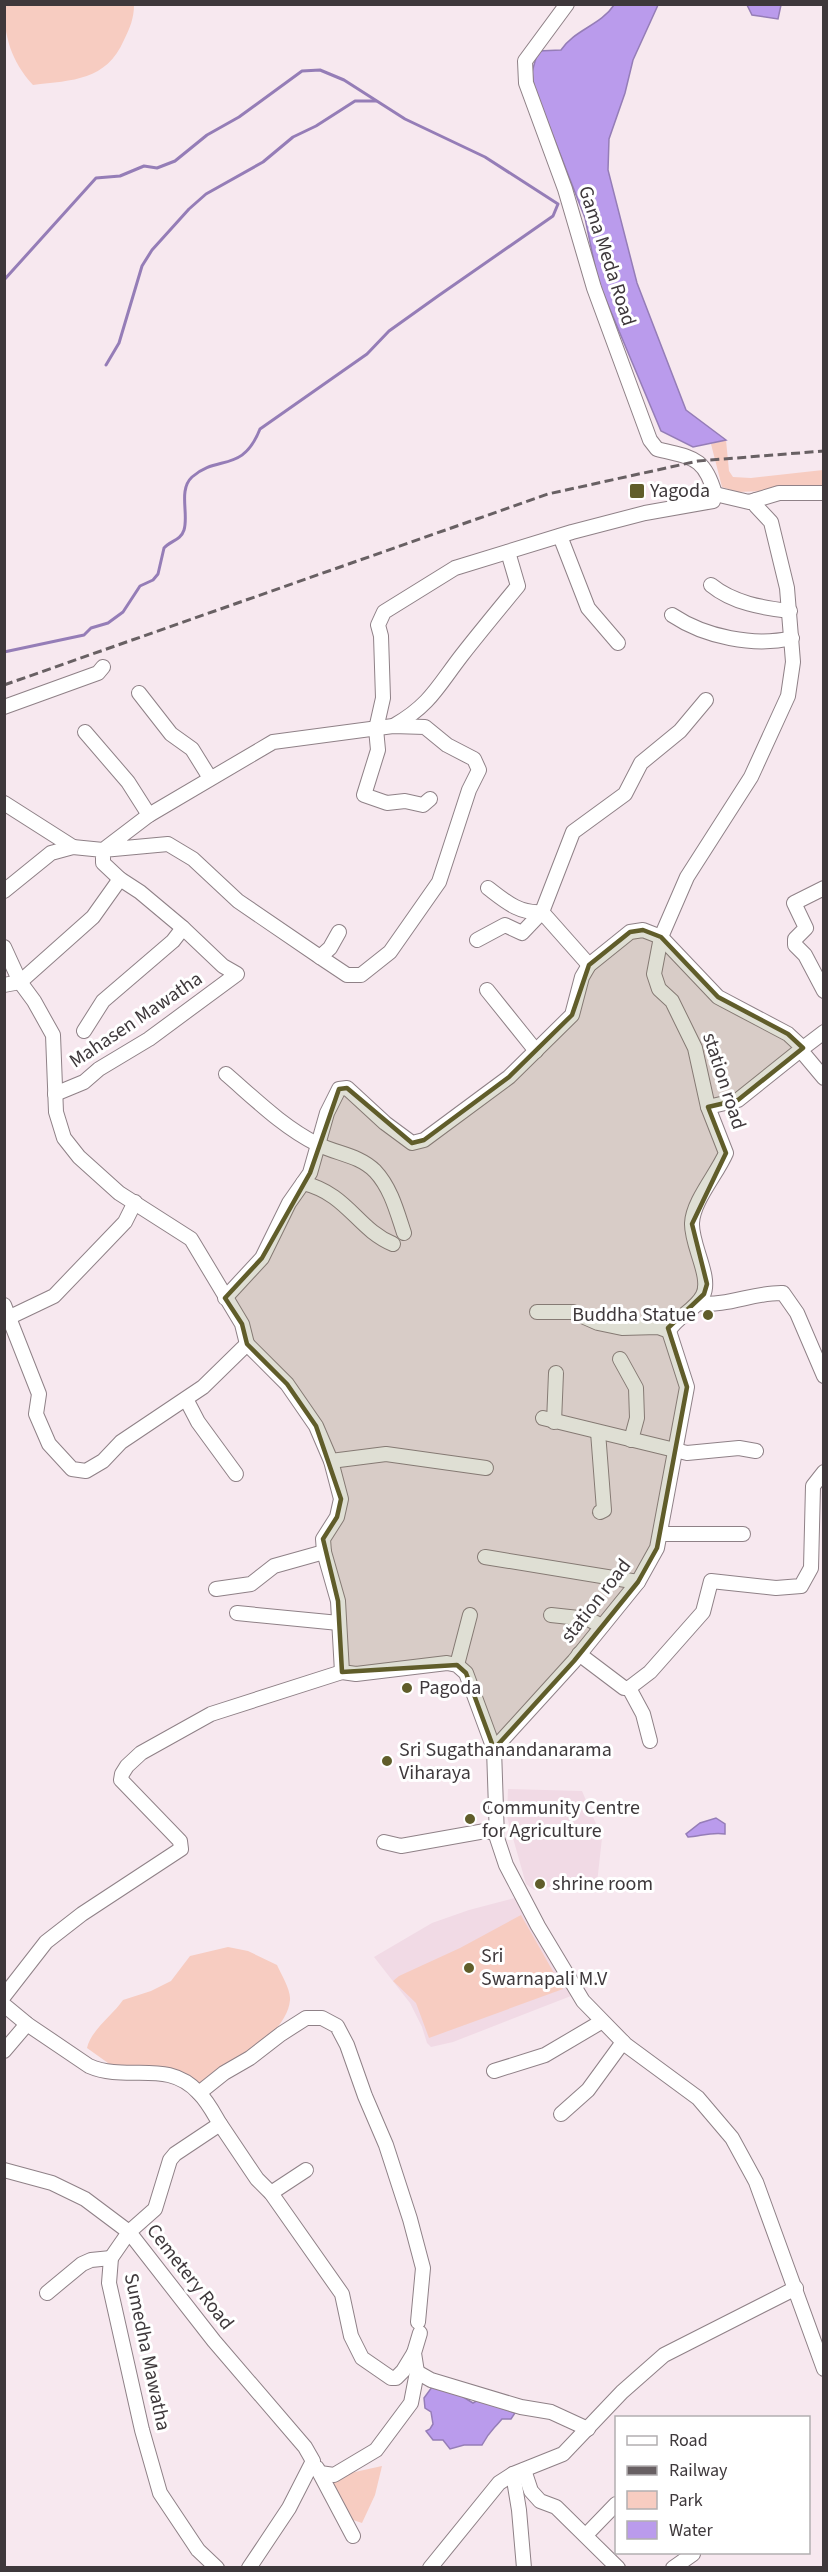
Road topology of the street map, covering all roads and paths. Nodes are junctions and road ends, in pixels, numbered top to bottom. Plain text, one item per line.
1 (567, 4) edge
2 (824, 493) edge
3 (715, 494) junction
4 (756, 500) junction
5 (560, 536) junction
6 (508, 552) junction
7 (711, 585) dead end
8 (790, 611) junction
9 (672, 615) dead end
10 (792, 638) junction
11 (618, 643) dead end
12 (103, 667) dead end
13 (139, 693) dead end
14 (706, 700) dead end
15 (4, 707) edge
16 (393, 726) junction
17 (376, 729) junction
18 (85, 732) dead end
19 (210, 778) junction
20 (430, 799) dead end
21 (4, 803) edge
22 (149, 815) junction
23 (73, 847) junction
24 (103, 850) junction
25 (120, 879) junction
26 (488, 888) dead end
27 (824, 888) edge
28 (4, 891) edge
29 (542, 912) junction
30 (183, 928) junction
31 (339, 932) dead end
32 (661, 937) junction
33 (477, 940) dead end
34 (4, 947) edge
35 (320, 957) junction
36 (589, 965) junction
37 (20, 982) junction
38 (4, 985) edge
39 (487, 990) dead end
40 (824, 991) edge
41 (84, 1031) dead end
42 (824, 1032) edge
43 (803, 1048) junction
44 (536, 1051) junction
45 (226, 1074) dead end
46 (824, 1078) edge
47 (55, 1094) junction
48 (708, 1107) junction
49 (318, 1145) junction
50 (303, 1183) junction
51 (135, 1202) junction
52 (404, 1233) dead end
53 (393, 1244) dead end
54 (225, 1298) junction
55 (698, 1303) junction
56 (7, 1310) edge
57 (537, 1312) dead end
58 (669, 1331) junction
59 (247, 1344) junction
60 (620, 1359) dead end
61 (556, 1373) dead end
62 (824, 1376) edge
63 (186, 1400) junction
64 (598, 1432) junction
65 (631, 1440) junction
66 (675, 1451) junction
67 (756, 1451) dead end
68 (331, 1461) junction
69 (486, 1468) dead end
70 (824, 1472) edge
71 (236, 1474) dead end
72 (600, 1512) dead end
73 (660, 1534) junction
74 (744, 1534) dead end
75 (324, 1552) junction
76 (485, 1557) dead end
77 (638, 1582) junction
78 (216, 1589) dead end
79 (237, 1613) dead end
80 (551, 1615) dead end
81 (470, 1616) dead end
82 (339, 1623) junction
83 (602, 1626) junction
84 (579, 1654) junction
85 (457, 1665) junction
86 (342, 1672) junction
87 (629, 1688) junction
88 (650, 1741) dead end
89 (494, 1749) junction
90 (497, 1833) junction
91 (384, 1842) dead end
92 (4, 1996) edge
93 (4, 2005) edge
94 (601, 2022) junction
95 (27, 2024) junction
96 (623, 2042) junction
97 (4, 2051) edge
98 (494, 2070) dead end
99 (199, 2093) junction
100 (561, 2114) dead end
101 (220, 2124) junction
102 (4, 2170) edge
103 (306, 2170) dead end
104 (271, 2193) junction
105 (129, 2232) junction
106 (111, 2258) junction
107 (796, 2288) junction
108 (47, 2293) dead end
109 (414, 2353) junction
110 (824, 2369) edge
111 (417, 2372) junction
112 (588, 2428) junction
113 (313, 2460) junction
114 (519, 2472) junction
115 (320, 2474) junction
116 (615, 2505) edge
117 (586, 2535) junction
118 (352, 2536) dead end
119 (691, 2554) edge
120 (692, 2554) edge
121 (251, 2564) edge
122 (217, 2568) edge
123 (430, 2568) edge
124 (524, 2568) edge
125 (618, 2568) edge
126 (673, 2568) edge
127 (698, 2568) edge

1 - 3 street, Gama Meda Road
2 - 4 street
3 - 4 street
3 - 5 street
4 - 8 street, station road
5 - 6 street
5 - 11 street
6 - 16 street
6 - 17 street
7 - 8 street
8 - 10 street, station road
9 - 10 street
10 - 32 street, station road
12 - 15 street
13 - 19 street
14 - 29 street
16 - 17 street
16 - 35 street
17 - 19 street
17 - 20 street
18 - 22 street
19 - 22 street
21 - 23 street
22 - 24 street
23 - 24 street
23 - 28 street
24 - 25 street
24 - 35 street
25 - 30 street
25 - 37 street
26 - 29 street
27 - 40 street
29 - 33 street
29 - 36 street
30 - 41 street
30 - 47 street, Mahasen Mawatha
31 - 35 street
32 - 36 street
32 - 43 street
32 - 48 street, station road
34 - 37 street
36 - 44 street
37 - 38 street
37 - 47 street
39 - 44 street
42 - 43 street
43 - 46 street
43 - 48 street
44 - 49 street
45 - 49 street
47 - 51 street
48 - 55 street, station road
49 - 50 street
49 - 52 street
50 - 53 street
50 - 54 street
51 - 54 street
51 - 56 street
54 - 59 street
55 - 58 street
55 - 62 street
56 - 63 street
57 - 58 street
58 - 66 street, station road
59 - 63 street
59 - 68 street
60 - 65 street
61 - 64 street
63 - 71 street
64 - 65 street
64 - 72 street
65 - 66 street
66 - 67 street
66 - 73 street, station road
68 - 69 street
68 - 75 street
70 - 87 street
73 - 74 street
73 - 77 street, station road
75 - 78 street
75 - 82 street
76 - 77 street
77 - 83 street, station road
79 - 82 street
80 - 83 street
81 - 85 street
82 - 86 street
83 - 84 street, station road
84 - 87 street
84 - 89 street, station road
85 - 86 street
85 - 89 street
86 - 92 street
87 - 88 street
89 - 90 street
90 - 91 street
90 - 94 street
93 - 95 street
94 - 96 street
94 - 98 street
95 - 97 street
95 - 99 street
96 - 100 street
96 - 107 street
99 - 101 street
99 - 109 street
101 - 104 street
101 - 105 street, Cemetery Road
102 - 105 street
103 - 104 street
104 - 109 street
105 - 106 street, Sumedha Mawatha
105 - 113 street, Cemetery Road
106 - 108 street
106 - 122 street, Sumedha Mawatha
107 - 110 street
107 - 112 street
109 - 111 street
111 - 112 street
111 - 115 street
112 - 114 street
113 - 115 street, Cemetery Road
113 - 121 street
114 - 117 street
114 - 123 street
114 - 124 street
115 - 118 street, Cemetery Road
116 - 117 street
117 - 125 street
119 - 126 street
120 - 127 street

